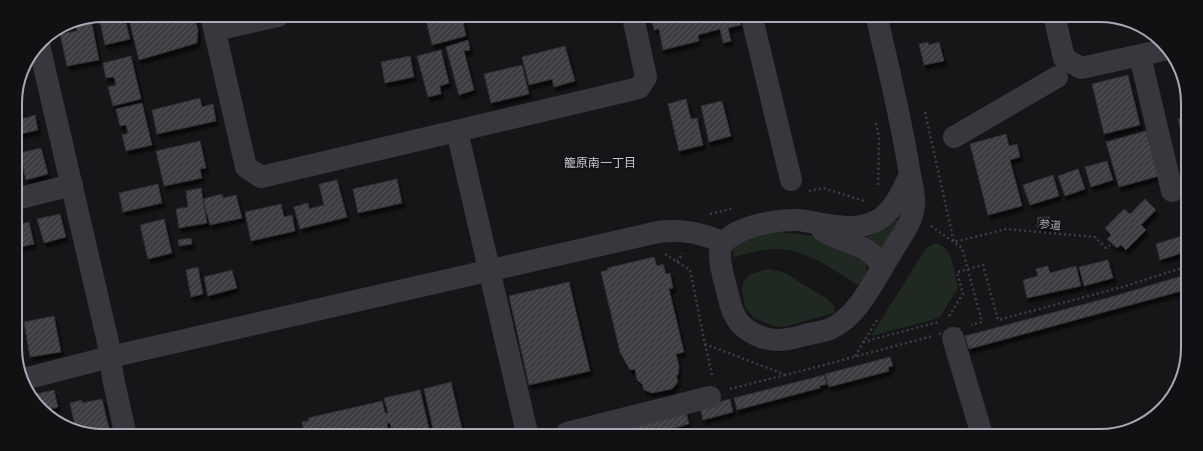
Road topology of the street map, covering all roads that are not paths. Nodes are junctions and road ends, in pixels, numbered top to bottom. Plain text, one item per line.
1 (634, 22) edge
2 (752, 22) edge
3 (878, 22) edge
4 (1056, 22) edge
5 (213, 23) edge
6 (1161, 51) edge
7 (41, 52) edge
8 (1140, 56) junction
9 (1057, 77) dead end
10 (457, 131) junction
11 (954, 137) dead end
12 (910, 175) junction
13 (791, 180) dead end
14 (72, 185) junction
15 (1172, 191) dead end
16 (22, 198) edge
17 (811, 223) junction
18 (723, 242) junction
19 (881, 270) junction
20 (490, 271) junction
21 (954, 328) road end
22 (110, 357) junction
23 (28, 378) edge
24 (713, 395) road end
25 (124, 429) edge
26 (526, 429) edge
27 (586, 429) edge
28 (980, 429) edge

1 - 10 street
2 - 13 street
3 - 12 street
4 - 8 street
5 - 10 street
6 - 8 street
7 - 14 street
8 - 15 street
9 - 11 street
10 - 20 street
12 - 17 street
12 - 19 street
14 - 16 street
14 - 22 street
17 - 18 street
17 - 19 street
18 - 19 street
18 - 20 street
20 - 22 street
20 - 26 street
21 - 28 street
22 - 23 street
22 - 25 street
24 - 27 street

